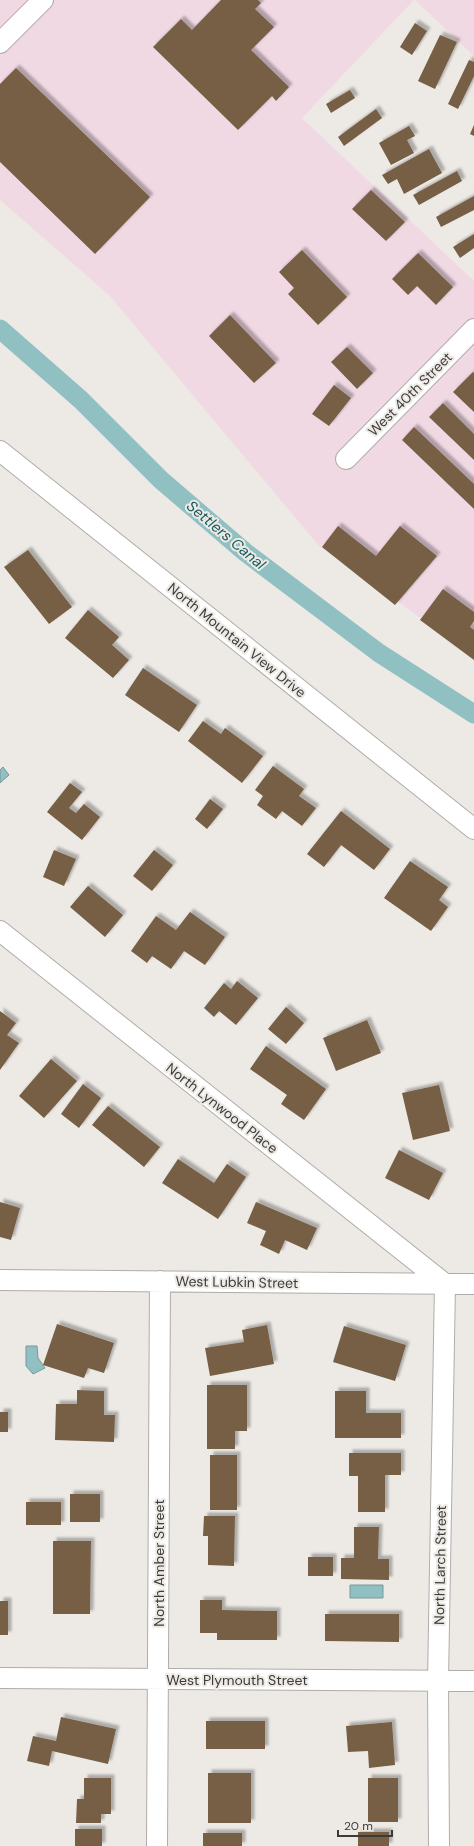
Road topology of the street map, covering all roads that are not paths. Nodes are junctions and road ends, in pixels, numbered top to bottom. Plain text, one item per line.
1 (43, 0) edge
2 (0, 43) edge
3 (474, 329) edge
4 (0, 450) edge
5 (346, 459) dead end
6 (474, 829) edge
7 (0, 931) edge
8 (0, 1280) edge
9 (160, 1281) junction
10 (444, 1284) junction
11 (474, 1284) edge
12 (0, 1678) edge
13 (158, 1679) junction
14 (438, 1681) junction
15 (474, 1681) edge
16 (158, 1846) edge
17 (439, 1846) edge

1 - 2 street
3 - 5 street, West 40th Street
4 - 6 street, North Mountain View Drive
7 - 10 street, North Lynwood Place
8 - 9 street, West Lubkin Street
9 - 10 street, West Lubkin Street
9 - 13 street, North Amber Street
10 - 11 street, West Lubkin Street
10 - 14 street, North Larch Street
12 - 13 street, West Plymouth Street
13 - 14 street, West Plymouth Street
13 - 16 street, North Amber Street
14 - 15 street, West Plymouth Street
14 - 17 street, North Larch Street

